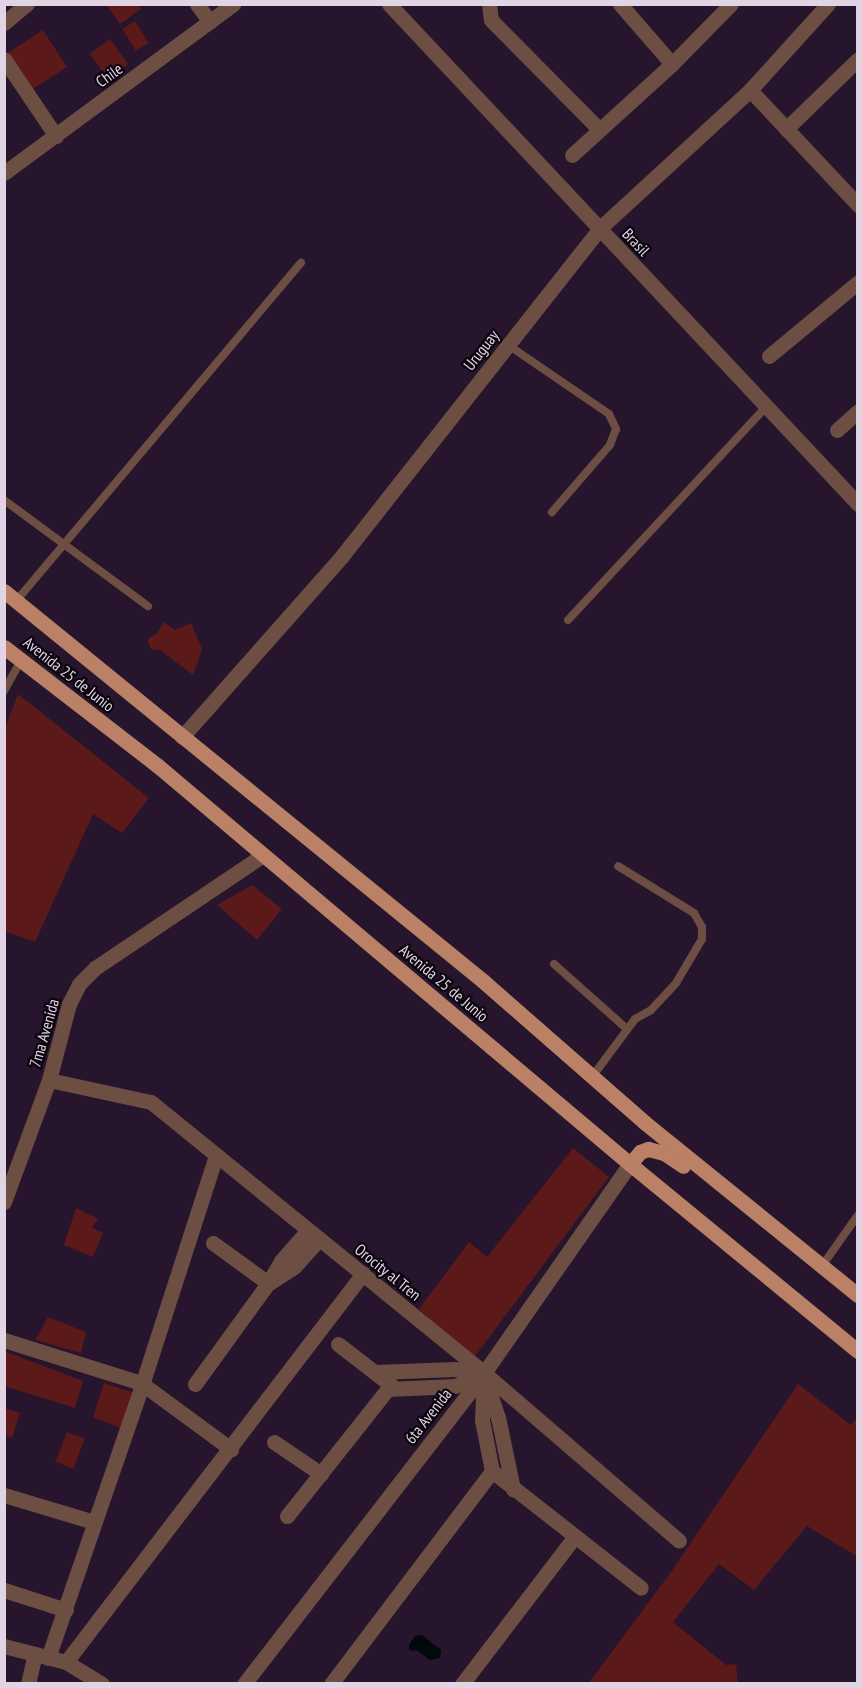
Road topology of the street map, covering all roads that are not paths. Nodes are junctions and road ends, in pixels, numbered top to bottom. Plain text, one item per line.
1 (27, 4) edge
2 (197, 4) edge
3 (233, 4) edge
4 (389, 4) edge
5 (489, 4) edge
6 (620, 4) edge
7 (731, 4) edge
8 (828, 4) edge
9 (4, 22) edge
10 (210, 22) junction
11 (4, 59) edge
12 (858, 59) edge
13 (672, 64) junction
14 (750, 90) junction
15 (599, 129) junction
16 (786, 129) junction
17 (56, 136) junction
18 (572, 155) dead end
19 (4, 173) edge
20 (858, 205) edge
21 (599, 228) junction
22 (301, 263) dead end
23 (858, 282) edge
24 (508, 345) junction
25 (769, 356) dead end
26 (766, 407) junction
27 (858, 411) edge
28 (837, 430) dead end
29 (4, 500) edge
30 (858, 504) edge
31 (552, 512) dead end
32 (63, 546) junction
33 (4, 591) edge
34 (17, 600) junction
35 (147, 606) dead end
36 (568, 620) dead end
37 (4, 647) edge
38 (21, 660) junction
39 (4, 691) edge
40 (182, 737) junction
41 (263, 855) junction
42 (618, 866) dead end
43 (554, 964) dead end
44 (627, 1029) junction
45 (592, 1077) junction
46 (49, 1080) junction
47 (216, 1155) junction
48 (630, 1164) junction
49 (4, 1202) edge
50 (858, 1215) edge
51 (765, 1220) junction
52 (313, 1234) junction
53 (213, 1243) dead end
54 (822, 1266) junction
55 (363, 1274) junction
56 (268, 1283) junction
57 (858, 1295) edge
58 (4, 1340) edge
59 (338, 1344) dead end
60 (858, 1351) edge
61 (375, 1372) junction
62 (484, 1373) junction
63 (141, 1383) junction
64 (195, 1384) dead end
65 (387, 1389) junction
66 (274, 1442) dead end
67 (231, 1449) junction
68 (492, 1471) junction
69 (321, 1474) junction
70 (513, 1489) junction
71 (4, 1494) edge
72 (287, 1516) dead end
73 (94, 1522) junction
74 (575, 1536) junction
75 (679, 1541) dead end
76 (641, 1588) dead end
77 (4, 1590) edge
78 (66, 1610) junction
79 (4, 1646) edge
80 (41, 1656) junction
81 (66, 1662) junction
82 (28, 1683) edge
83 (102, 1683) edge
84 (244, 1683) edge
85 (330, 1683) edge
86 (462, 1683) edge

1 - 9 street
2 - 10 street
3 - 10 street, Chile
4 - 21 street, Brasil
5 - 15 street
6 - 13 street
7 - 13 street
8 - 14 street, Uruguay
10 - 17 street, Chile
11 - 17 street
12 - 16 street
13 - 15 street
14 - 16 street
14 - 21 street, Uruguay
15 - 18 street
16 - 20 street
17 - 19 street, Chile
21 - 24 street, Uruguay
21 - 26 street, Brasil
22 - 32 lane
23 - 25 street
24 - 31 lane
24 - 40 street, Uruguay
26 - 30 street, Brasil
26 - 36 lane
27 - 28 street
29 - 32 lane
32 - 34 lane
32 - 35 lane
33 - 34 main road, Avenida 25 de Junio
34 - 40 main road, Avenida 25 de Junio
37 - 38 main road, Avenida 25 de Junio
38 - 39 lane
38 - 41 main road, Avenida 25 de Junio
40 - 45 main road, Avenida 25 de Junio
41 - 46 street, 7ma Avenida
41 - 48 main road, Avenida 25 de Junio
42 - 44 lane
43 - 44 lane
44 - 45 lane
45 - 51 main road, Avenida 25 de Junio
46 - 47 street, Orocity al Tren
46 - 49 street, 7ma Avenida
47 - 52 street, Orocity al Tren
47 - 63 street
48 - 51 main road
48 - 60 main road, Avenida 25 de Junio
48 - 62 street, 6ta Avenida
50 - 54 lane
51 - 54 main road, Avenida 25 de Junio
52 - 55 street, Orocity al Tren
52 - 56 street
53 - 56 street
54 - 57 main road, Avenida 25 de Junio
55 - 62 street, Orocity al Tren
55 - 67 street
56 - 64 street
58 - 63 street
59 - 61 street
61 - 62 street
61 - 65 street
62 - 65 street
62 - 68 street
62 - 70 street
62 - 75 street, Orocity al Tren
62 - 84 street, 6ta Avenida
63 - 67 street
63 - 73 street
65 - 69 street
66 - 69 street
67 - 81 street
68 - 70 street
68 - 85 street
69 - 72 street
70 - 74 street
71 - 73 street
73 - 78 street
74 - 76 street
74 - 86 street
77 - 78 street
78 - 80 street
79 - 80 street
80 - 81 street
80 - 82 street
81 - 83 street

